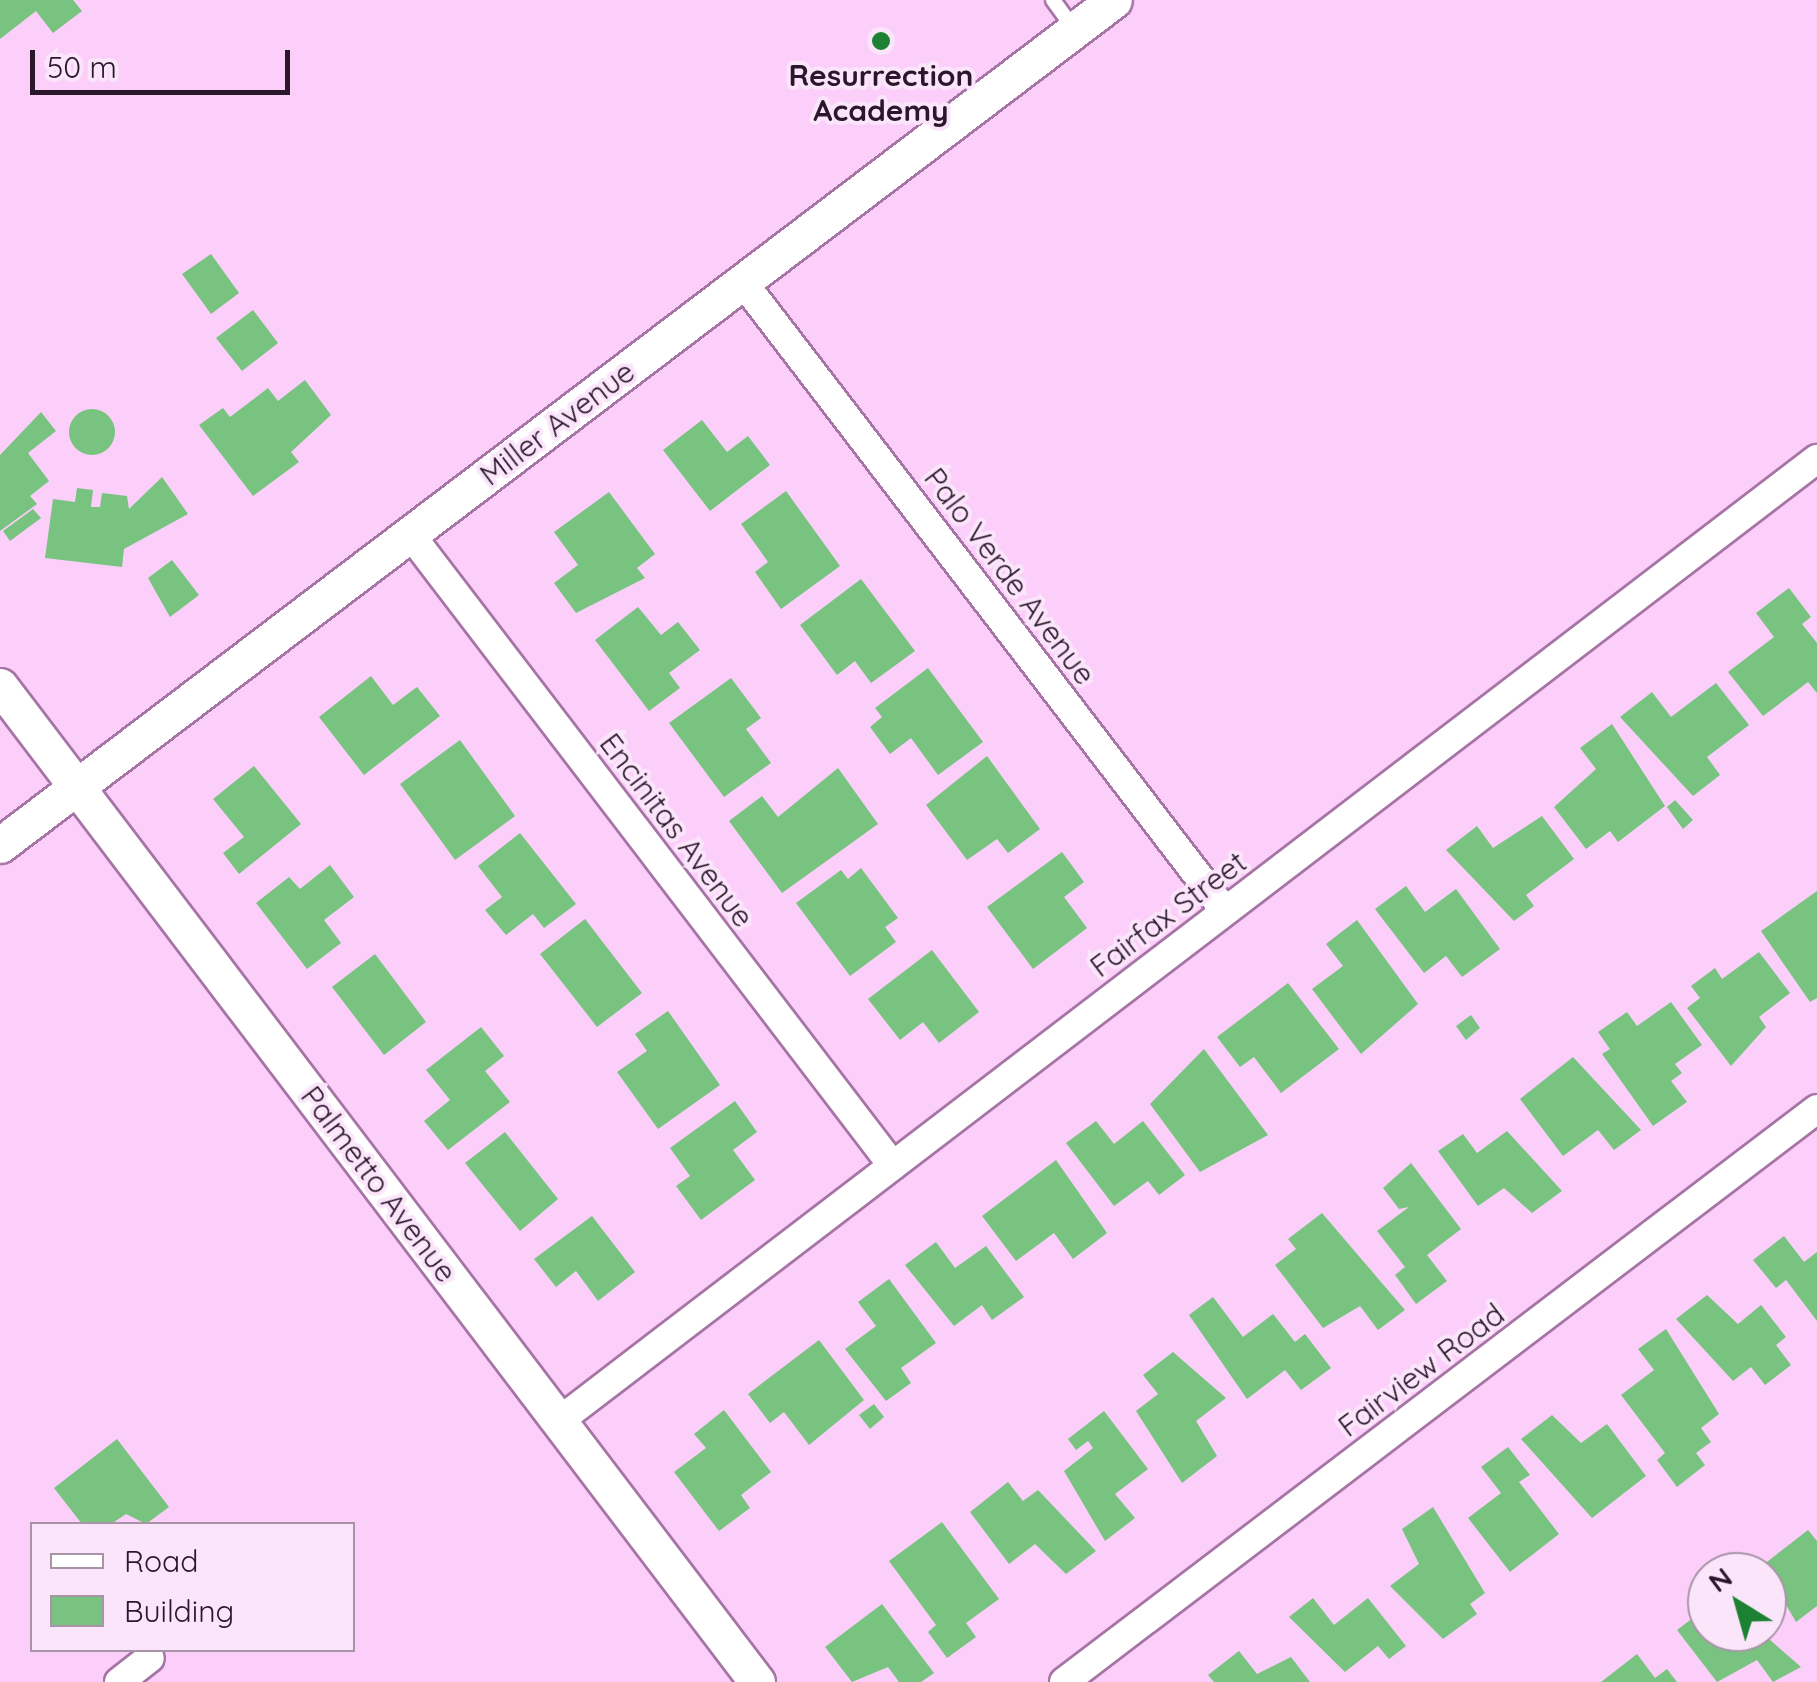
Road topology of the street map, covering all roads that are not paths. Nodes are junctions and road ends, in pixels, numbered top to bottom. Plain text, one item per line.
1 (1052, 0) edge
2 (1114, 0) edge
3 (1074, 30) junction
4 (742, 282) junction
5 (1817, 459) edge
6 (410, 534) junction
7 (0, 686) edge
8 (77, 787) junction
9 (0, 846) edge
10 (1225, 911) junction
11 (1817, 1109) edge
12 (893, 1166) junction
13 (559, 1421) junction
14 (150, 1658) dead end
15 (119, 1682) edge
16 (757, 1682) edge
17 (1064, 1682) edge

1 - 3 lane
2 - 3 street, Miller Avenue
3 - 4 street, Miller Avenue
4 - 6 street, Miller Avenue
4 - 10 street, Palo Verde Avenue
5 - 10 street, Fairfax Street
6 - 8 street, Miller Avenue
6 - 12 street, Encinitas Avenue
7 - 8 street, Palmetto Avenue
8 - 9 street, Miller Avenue
8 - 13 street, Palmetto Avenue
10 - 12 street, Fairfax Street
11 - 17 street, Fairview Road
12 - 13 street, Fairfax Street
13 - 16 street, Palmetto Avenue
14 - 15 street

